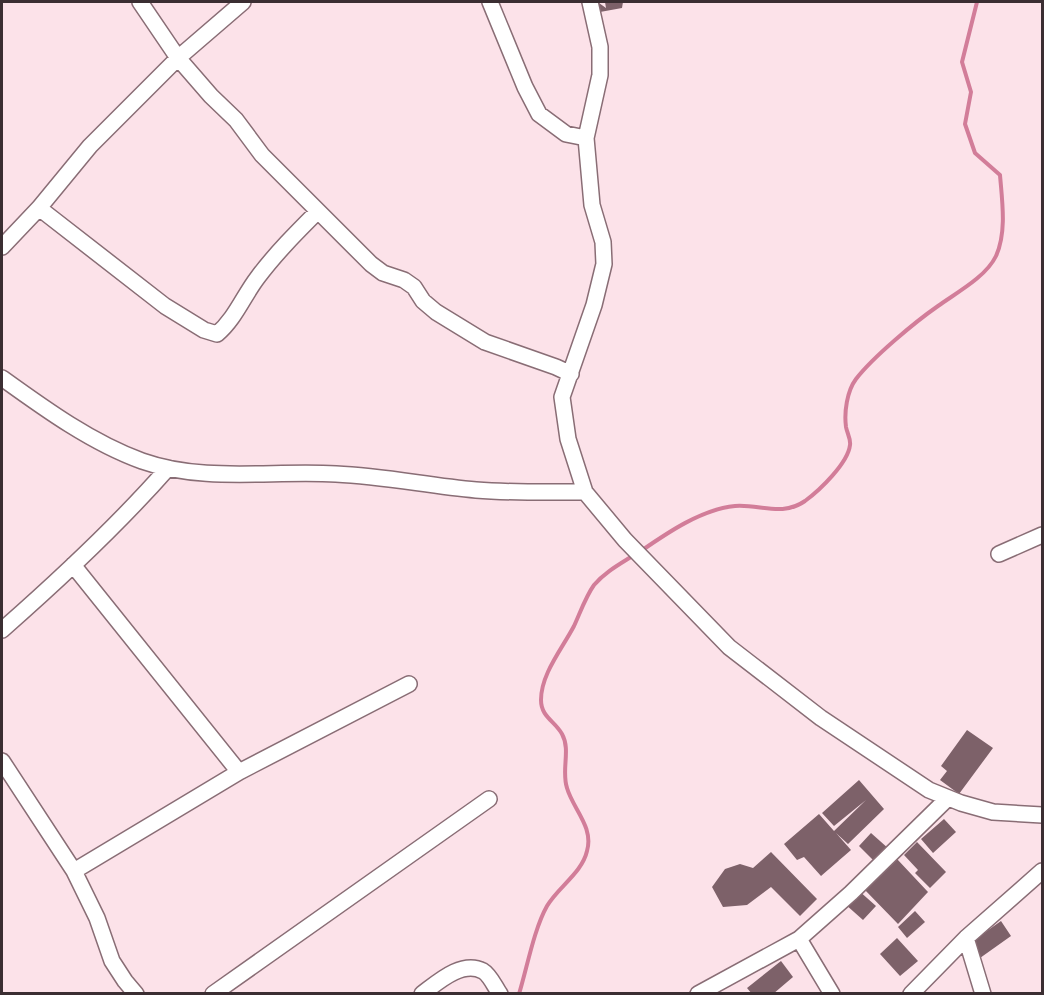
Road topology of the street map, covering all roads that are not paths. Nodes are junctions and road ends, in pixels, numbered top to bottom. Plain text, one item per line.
1 (140, 2) edge
2 (243, 2) edge
3 (489, 2) edge
4 (590, 2) edge
5 (178, 58) junction
6 (586, 138) junction
7 (39, 208) junction
8 (318, 211) junction
9 (2, 247) edge
10 (571, 375) junction
11 (2, 378) edge
12 (168, 468) junction
13 (585, 492) junction
14 (1042, 535) edge
15 (999, 554) dead end
16 (73, 565) junction
17 (2, 630) edge
18 (409, 684) dead end
19 (2, 761) edge
20 (240, 772) junction
21 (948, 798) junction
22 (489, 799) dead end
23 (1042, 815) edge
24 (74, 871) junction
25 (1042, 871) edge
26 (966, 938) junction
27 (799, 939) junction
28 (136, 993) edge
29 (213, 993) edge
30 (422, 993) edge
31 (500, 993) edge
32 (698, 993) edge
33 (832, 993) edge
34 (910, 993) edge
35 (982, 993) edge

1 - 5 street
2 - 5 street
3 - 6 street
4 - 6 street
5 - 7 street
5 - 8 street
6 - 10 street
7 - 8 street
7 - 9 street
8 - 10 street
10 - 13 street
11 - 12 street
12 - 13 street
12 - 16 street
13 - 21 street
14 - 15 street
16 - 17 street
16 - 20 street
18 - 20 street
19 - 24 street
20 - 24 street
21 - 23 street
21 - 27 street
22 - 29 street
24 - 28 street
25 - 26 street
26 - 34 street
26 - 35 street
27 - 32 street
27 - 33 street
30 - 31 street

